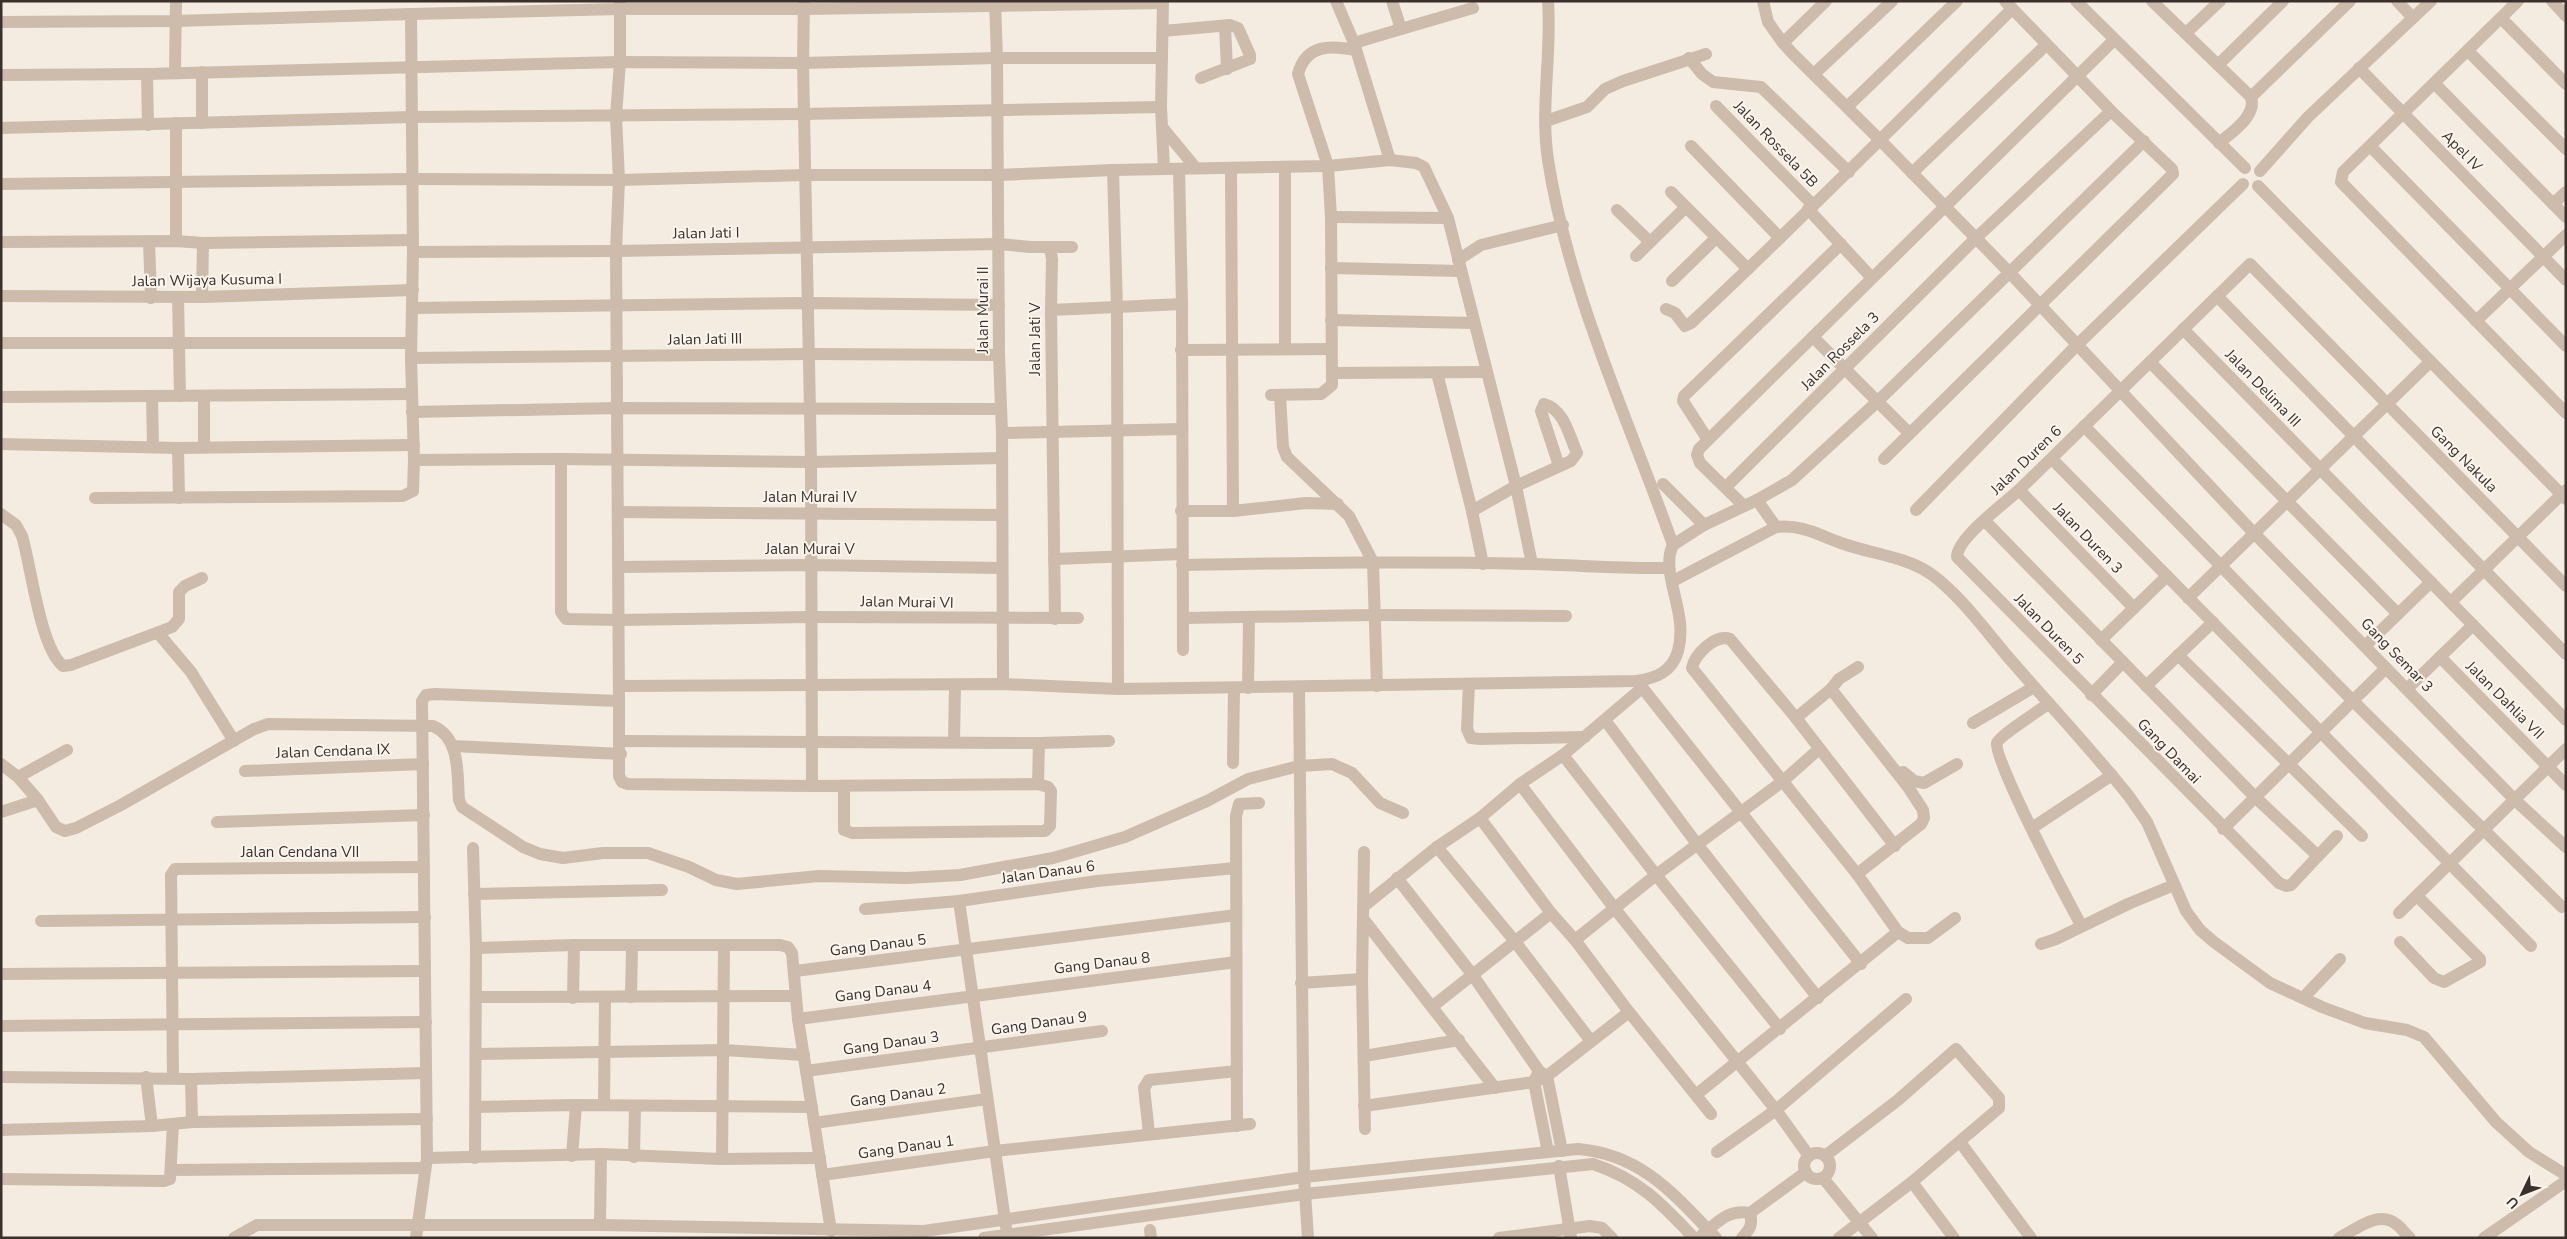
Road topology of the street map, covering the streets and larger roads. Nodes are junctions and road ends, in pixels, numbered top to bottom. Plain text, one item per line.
1 (176, 1) edge
2 (375, 1) edge
3 (1336, 1) edge
4 (1392, 1) edge
5 (1548, 1) edge
6 (1763, 1) edge
7 (1826, 1) edge
8 (1892, 1) edge
9 (1956, 1) edge
10 (2076, 1) edge
11 (2220, 1) edge
12 (2283, 1) edge
13 (2350, 1) edge
14 (2397, 1) edge
15 (2431, 1) edge
16 (2518, 1) edge
17 (2552, 1) edge
18 (1163, 2) edge
19 (2155, 2) edge
20 (994, 3) edge
21 (620, 5) edge
22 (804, 5) edge
23 (2009, 5) edge
24 (1473, 8) dead end
25 (375, 14) junction
26 (411, 14) junction
27 (2566, 16) edge
28 (2413, 18) junction
29 (2502, 19) junction
30 (1, 22) edge
31 (176, 22) junction
32 (1224, 26) junction
33 (1401, 29) junction
34 (1163, 30) junction
35 (2186, 33) junction
36 (2114, 40) junction
37 (1783, 43) junction
38 (2046, 45) junction
39 (1355, 46) junction
40 (2468, 51) junction
41 (1706, 54) dead end
42 (998, 58) junction
43 (1162, 58) junction
44 (1689, 58) junction
45 (620, 62) junction
46 (803, 63) junction
47 (2219, 64) junction
48 (411, 66) junction
49 (2359, 68) junction
50 (1227, 69) junction
51 (175, 72) junction
52 (202, 72) junction
53 (147, 74) junction
54 (1814, 74) junction
55 (1, 75) edge
56 (2077, 76) junction
57 (1201, 78) dead end
58 (2435, 84) junction
59 (2566, 84) edge
60 (2251, 97) junction
61 (1716, 106) dead end
62 (1161, 107) junction
63 (1846, 107) junction
64 (997, 110) junction
65 (2112, 111) junction
66 (804, 114) junction
67 (2404, 114) junction
68 (616, 116) junction
69 (412, 118) junction
70 (1546, 121) junction
71 (176, 123) junction
72 (202, 123) junction
73 (148, 125) junction
74 (1162, 127) junction
75 (1, 128) edge
76 (1880, 140) junction
77 (2144, 141) junction
78 (2219, 143) junction
79 (1691, 146) dead end
80 (2371, 146) junction
81 (2566, 149) edge
82 (1390, 160) junction
83 (1328, 166) junction
84 (1195, 167) junction
85 (1284, 167) junction
86 (2245, 168) junction
87 (1164, 169) junction
88 (1179, 169) junction
89 (1232, 169) junction
90 (1113, 170) junction
91 (2260, 171) junction
92 (1849, 172) junction
93 (1912, 173) junction
94 (806, 175) junction
95 (998, 175) junction
96 (413, 179) junction
97 (619, 180) junction
98 (178, 182) junction
99 (1, 184) edge
100 (2243, 184) junction
101 (2258, 186) junction
102 (1671, 192) dead end
103 (2566, 192) edge
104 (2553, 204) junction
105 (1944, 206) junction
106 (1686, 207) junction
107 (1810, 207) junction
108 (1617, 210) dead end
109 (1332, 217) junction
110 (2566, 217) edge
111 (1448, 218) junction
112 (1562, 226) junction
113 (2566, 235) edge
114 (1716, 238) junction
115 (1780, 238) junction
116 (1976, 238) junction
117 (176, 240) junction
118 (150, 241) junction
119 (1650, 241) junction
120 (1, 242) edge
121 (203, 243) junction
122 (999, 244) junction
123 (1841, 244) junction
124 (413, 246) junction
125 (807, 247) junction
126 (1072, 247) dead end
127 (1050, 248) junction
128 (616, 252) junction
129 (1636, 256) dead end
130 (2542, 256) junction
131 (1459, 265) junction
132 (1331, 268) junction
133 (1748, 269) junction
134 (2009, 272) junction
135 (1872, 278) junction
136 (2566, 280) edge
137 (1672, 281) dead end
138 (2510, 288) junction
139 (413, 290) junction
140 (1, 296) edge
141 (2217, 296) junction
142 (178, 297) junction
143 (202, 297) junction
144 (151, 298) junction
145 (808, 303) junction
146 (999, 304) junction
147 (1182, 304) junction
148 (2040, 304) junction
149 (616, 305) junction
150 (412, 308) junction
151 (1118, 308) junction
152 (1666, 309) dead end
153 (1051, 310) junction
154 (1332, 320) junction
155 (2476, 321) junction
156 (1474, 323) junction
157 (2183, 329) junction
158 (1813, 337) junction
159 (1, 343) edge
160 (412, 343) junction
161 (178, 344) junction
162 (2077, 345) junction
163 (2566, 346) edge
164 (1285, 348) junction
165 (1331, 349) junction
166 (1181, 350) junction
167 (1234, 350) junction
168 (809, 354) junction
169 (999, 355) junction
170 (617, 356) junction
171 (412, 358) junction
172 (2150, 362) junction
173 (2430, 362) junction
174 (1845, 370) junction
175 (1485, 372) junction
176 (1333, 373) junction
177 (1437, 373) junction
178 (2118, 391) junction
179 (412, 394) junction
180 (180, 396) junction
181 (1, 397) edge
182 (152, 397) junction
183 (204, 397) junction
184 (1877, 402) junction
185 (2386, 404) junction
186 (617, 408) junction
187 (809, 408) junction
188 (1000, 409) junction
189 (412, 412) junction
190 (2566, 413) edge
191 (2084, 426) junction
192 (1116, 429) junction
193 (1182, 429) junction
194 (1052, 431) junction
195 (1002, 433) junction
196 (1909, 433) junction
197 (2353, 436) junction
198 (1708, 440) junction
199 (1, 444) edge
200 (414, 445) junction
201 (153, 447) junction
202 (204, 447) junction
203 (178, 448) junction
204 (561, 458) junction
205 (1001, 458) junction
206 (2052, 458) junction
207 (1884, 459) dead end
208 (414, 460) junction
209 (619, 461) junction
210 (811, 462) junction
211 (1559, 466) dead end
212 (2320, 469) junction
213 (1663, 484) dead end
214 (1516, 486) junction
215 (1726, 487) junction
216 (2020, 490) junction
217 (2564, 495) edge
218 (95, 498) dead end
219 (179, 498) junction
220 (1757, 500) junction
221 (2287, 502) junction
222 (1338, 504) junction
223 (1744, 506) junction
224 (1472, 510) junction
225 (1916, 510) dead end
226 (1182, 511) junction
227 (1233, 511) junction
228 (618, 512) junction
229 (811, 513) junction
230 (1, 514) edge
231 (1002, 515) junction
232 (1985, 521) junction
233 (1704, 526) junction
234 (1776, 528) junction
235 (2254, 534) junction
236 (2518, 537) junction
237 (1673, 545) junction
238 (1957, 551) joint
239 (1117, 556) junction
240 (1054, 559) junction
241 (1182, 559) junction
242 (1373, 562) junction
243 (1483, 564) junction
244 (1532, 564) junction
245 (810, 565) junction
246 (618, 567) junction
247 (2221, 567) junction
248 (1002, 568) junction
249 (1668, 568) junction
250 (2484, 570) junction
251 (2167, 576) junction
252 (202, 578) dead end
253 (1673, 581) junction
254 (2430, 582) junction
255 (2566, 586) edge
256 (2188, 598) junction
257 (2451, 602) junction
258 (2134, 608) junction
259 (2398, 614) junction
260 (1374, 615) junction
261 (1566, 616) dead end
262 (810, 617) junction
263 (1249, 617) junction
264 (1078, 618) dead end
265 (1183, 618) junction
266 (1003, 619) junction
267 (1055, 619) junction
268 (618, 620) junction
269 (2213, 622) junction
270 (2473, 625) junction
271 (158, 633) junction
272 (2101, 640) junction
273 (2365, 646) junction
274 (1183, 650) dead end
275 (2566, 654) edge
276 (2178, 655) junction
277 (2440, 658) junction
278 (2123, 662) junction
279 (1858, 667) dead end
280 (2386, 668) junction
281 (1003, 684) junction
282 (1469, 684) junction
283 (1639, 684) junction
284 (955, 685) junction
285 (620, 686) junction
286 (813, 686) junction
287 (1378, 686) junction
288 (2146, 686) junction
289 (2034, 687) junction
290 (1234, 688) junction
291 (1248, 688) junction
292 (1299, 688) junction
293 (1118, 689) junction
294 (1831, 689) junction
295 (2407, 689) junction
296 (2091, 695) junction
297 (619, 701) junction
298 (2353, 701) junction
299 (2048, 704) junction
300 (1796, 718) junction
301 (1605, 720) junction
302 (2566, 720) edge
303 (1973, 723) dead end
304 (422, 726) junction
305 (2321, 732) junction
306 (1584, 737) junction
307 (811, 740) junction
308 (234, 741) junction
309 (1108, 741) dead end
310 (954, 742) junction
311 (1039, 743) junction
312 (454, 746) junction
313 (620, 748) junction
314 (1819, 749) junction
315 (2566, 749) edge
316 (67, 750) dead end
317 (1563, 755) junction
318 (1, 764) edge
319 (423, 764) junction
320 (1233, 764) dead end
321 (1956, 764) dead end
322 (2289, 764) junction
323 (1299, 766) junction
324 (2548, 766) junction
325 (245, 771) dead end
326 (1898, 774) junction
327 (2112, 775) junction
328 (18, 777) junction
329 (1783, 781) junction
330 (1038, 784) junction
331 (1520, 784) junction
332 (2566, 785) edge
333 (812, 786) junction
334 (844, 786) junction
335 (2255, 797) junction
336 (38, 800) junction
337 (2516, 800) junction
338 (1259, 803) dead end
339 (1741, 811) junction
340 (1, 812) edge
341 (1403, 813) dead end
342 (424, 815) junction
343 (1480, 818) junction
344 (217, 822) dead end
345 (2032, 828) junction
346 (2223, 829) junction
347 (2482, 830) junction
348 (2337, 836) dead end
349 (2362, 836) dead end
350 (1697, 844) junction
351 (1895, 846) junction
352 (1437, 847) junction
353 (2566, 847) edge
354 (473, 848) dead end
355 (1364, 852) dead end
356 (2318, 856) junction
357 (2450, 864) junction
358 (424, 867) junction
359 (1236, 868) junction
360 (1857, 874) junction
361 (1656, 875) junction
362 (1397, 878) junction
363 (2174, 885) junction
364 (662, 890) dead end
365 (474, 894) junction
366 (2417, 896) junction
367 (958, 901) junction
368 (1364, 906) junction
369 (2562, 907) dead end
370 (865, 909) dead end
371 (1615, 909) junction
372 (1551, 913) junction
373 (2399, 913) dead end
374 (1236, 915) junction
375 (425, 918) junction
376 (1955, 918) dead end
377 (171, 920) junction
378 (1364, 920) junction
379 (41, 922) dead end
380 (2081, 925) junction
381 (1898, 932) junction
382 (1575, 940) junction
383 (1514, 941) junction
384 (2400, 942) dead end
385 (2041, 944) dead end
386 (574, 945) junction
387 (724, 946) junction
388 (2531, 946) dead end
389 (632, 947) junction
390 (476, 948) junction
391 (965, 950) junction
392 (2340, 959) dead end
393 (1236, 962) junction
394 (1861, 964) junction
395 (425, 971) junction
396 (795, 971) junction
397 (172, 972) junction
398 (1, 974) edge
399 (1472, 974) junction
400 (1362, 979) junction
401 (1301, 983) junction
402 (796, 996) junction
403 (972, 996) junction
404 (476, 997) junction
405 (605, 997) junction
406 (631, 997) junction
407 (725, 997) junction
408 (2304, 997) junction
409 (573, 998) junction
410 (1818, 998) junction
411 (1906, 999) dead end
412 (1433, 1006) junction
413 (1629, 1012) junction
414 (798, 1019) junction
415 (426, 1022) junction
416 (173, 1024) junction
417 (1, 1026) edge
418 (1780, 1029) junction
419 (1102, 1031) dead end
420 (1459, 1040) junction
421 (1591, 1041) junction
422 (979, 1047) junction
423 (723, 1050) junction
424 (603, 1052) junction
425 (476, 1054) junction
426 (804, 1055) junction
427 (1364, 1056) junction
428 (1735, 1061) junction
429 (806, 1071) junction
430 (1237, 1071) junction
431 (426, 1074) junction
432 (1540, 1076) junction
433 (1, 1077) edge
434 (146, 1077) junction
435 (172, 1077) junction
436 (191, 1079) junction
437 (1495, 1088) junction
438 (1697, 1094) junction
439 (987, 1099) junction
440 (576, 1105) junction
441 (604, 1105) junction
442 (635, 1106) junction
443 (1364, 1106) junction
444 (476, 1107) junction
445 (722, 1107) junction
446 (812, 1107) junction
447 (1776, 1110) junction
448 (1711, 1114) dead end
449 (426, 1119) junction
450 (192, 1122) junction
451 (814, 1123) junction
452 (173, 1124) junction
453 (152, 1126) junction
454 (1365, 1129) dead end
455 (1, 1130) edge
456 (1149, 1133) junction
457 (1960, 1142) junction
458 (1578, 1149) junction
459 (994, 1151) junction
460 (1562, 1151) junction
461 (1548, 1152) junction
462 (1717, 1152) dead end
463 (601, 1154) junction
464 (572, 1156) junction
465 (1809, 1156) junction
466 (1825, 1156) junction
467 (634, 1157) junction
468 (475, 1158) junction
469 (820, 1158) junction
470 (722, 1159) junction
471 (426, 1163) junction
472 (1580, 1164) junction
473 (1560, 1166) junction
474 (172, 1170) junction
475 (1806, 1172) junction
476 (822, 1175) junction
477 (2566, 1175) edge
478 (1304, 1177) junction
479 (1823, 1178) junction
480 (1, 1179) edge
481 (2566, 1181) edge
482 (1912, 1182) junction
483 (1304, 1194) junction
484 (1750, 1213) junction
485 (1005, 1221) junction
486 (1859, 1221) junction
487 (418, 1224) junction
488 (600, 1226) junction
489 (431, 1231) edge
490 (831, 1231) junction
491 (1571, 1234) edge
492 (1007, 1235) junction
493 (1708, 1235) edge
494 (234, 1238) edge
495 (416, 1238) edge
496 (984, 1238) edge
497 (1308, 1238) edge
498 (1499, 1238) edge
499 (1612, 1238) edge
500 (1694, 1238) edge
501 (1742, 1238) edge
502 (1839, 1238) edge
503 (1872, 1238) edge
504 (1954, 1238) edge
505 (2030, 1238) edge
506 (2339, 1238) edge
507 (2410, 1238) edge
508 (2484, 1238) edge

1 - 31 street
2 - 25 street
3 - 39 street
4 - 33 street
5 - 70 street
6 - 37 street, Gang Semar 3
7 - 37 street
8 - 54 street
9 - 63 street
10 - 36 street
11 - 35 street
12 - 47 street
13 - 60 street
14 - 28 street
15 - 28 street
16 - 29 street
17 - 27 street
18 - 20 street
18 - 34 street
19 - 35 street
20 - 22 street
20 - 42 street, Jalan Murai II
21 - 22 street
21 - 26 street
21 - 45 street
22 - 46 street
23 - 38 street
23 - 76 street
24 - 33 street
25 - 26 street
25 - 31 street
26 - 48 street
28 - 49 street
29 - 40 street
29 - 59 street
30 - 31 street
31 - 51 street
32 - 34 street
32 - 50 street
32 - 50 street
33 - 39 street
34 - 43 street
35 - 47 street
36 - 56 street
36 - 78 street
37 - 54 street, Gang Semar 3
38 - 56 street
38 - 93 street
39 - 82 street
39 - 83 street
40 - 58 street
40 - 81 street
41 - 44 street
42 - 43 street
42 - 46 street
42 - 64 street, Jalan Murai II
43 - 62 street
44 - 70 street
44 - 92 street
45 - 46 street
45 - 48 street
45 - 68 street
46 - 66 street
47 - 60 street
48 - 52 street
48 - 69 street
49 - 67 street, Apel IV
49 - 91 street
50 - 57 street
51 - 52 street
51 - 53 street
52 - 72 street
53 - 55 street
53 - 73 street
54 - 63 street, Gang Semar 3
56 - 65 street
56 - 105 street
58 - 67 street
58 - 104 street
60 - 78 street
61 - 107 street, Jalan Rossela 5B
62 - 64 street
62 - 74 street
63 - 76 street, Gang Semar 3
64 - 66 street
64 - 95 street, Jalan Murai II
65 - 77 street
65 - 116 street, Jalan Rossela 3
66 - 68 street
66 - 94 street
67 - 80 street
67 - 130 street, Apel IV
68 - 69 street
68 - 97 street
69 - 72 street
69 - 96 street
70 - 112 street
71 - 72 street
71 - 73 street
71 - 98 street
73 - 75 street
74 - 84 street
74 - 87 street
76 - 92 street
76 - 93 street, Gang Semar 3
77 - 134 street
77 - 148 street
78 - 86 street
79 - 115 street
80 - 138 street
80 - 155 street
82 - 83 street
82 - 111 street
83 - 85 street
83 - 109 street
84 - 88 street
84 - 89 street
85 - 89 street
85 - 164 street
86 - 91 street
86 - 100 street
87 - 88 street
87 - 90 street
88 - 147 street
89 - 167 street
90 - 95 street
90 - 151 street
91 - 101 street
92 - 107 street
93 - 105 street, Gang Semar 3
94 - 95 street
94 - 97 street
94 - 125 street
95 - 122 street, Jalan Murai II
96 - 97 street
96 - 98 street
96 - 124 street
97 - 128 street
98 - 99 street
98 - 117 street
100 - 101 street
100 - 162 street
101 - 173 street
102 - 106 street
103 - 104 street
104 - 110 street
105 - 116 street, Gang Semar 3
105 - 135 street
106 - 114 street
106 - 119 street
107 - 115 street
107 - 123 street, Jalan Rossela 5B
108 - 119 street
109 - 111 street
109 - 132 street
111 - 131 street
112 - 131 street
112 - 237 street
113 - 130 street
114 - 133 street
114 - 137 street
115 - 133 street
116 - 134 street, Gang Semar 3
116 - 174 street, Jalan Rossela 3
117 - 118 street, Jalan Jati I
117 - 121 street, Jalan Jati I
118 - 120 street, Jalan Jati I
118 - 144 street
119 - 129 street
121 - 124 street, Jalan Jati I
121 - 143 street
122 - 125 street, Jalan Jati I
122 - 127 street, Jalan Jati I
122 - 146 street, Jalan Murai II
123 - 135 street, Jalan Rossela 5B
123 - 198 street
124 - 128 street, Jalan Jati I
124 - 139 street
125 - 128 street, Jalan Jati I
125 - 145 street
126 - 127 street, Jalan Jati I
127 - 153 street, Jalan Jati V
128 - 149 street
130 - 136 street, Apel IV
130 - 138 street
131 - 132 street
131 - 156 street
132 - 154 street
133 - 152 street
134 - 148 street, Gang Semar 3
134 - 184 street
135 - 158 street
138 - 155 street
138 - 163 street
139 - 143 street, Jalan Wijaya Kusuma I
139 - 150 street
140 - 144 street, Jalan Wijaya Kusuma I
141 - 157 street, Jalan Duren 6
141 - 185 street, Gang Nakula
141 - 197 street
142 - 143 street, Jalan Wijaya Kusuma I
142 - 144 street, Jalan Wijaya Kusuma I
142 - 161 street
145 - 146 street
145 - 149 street
145 - 168 street
146 - 169 street, Jalan Murai II
147 - 151 street
147 - 166 street
148 - 162 street, Gang Semar 3
148 - 196 street
149 - 150 street
149 - 170 street
150 - 160 street
151 - 153 street
151 - 192 street
153 - 194 street, Jalan Jati V
154 - 156 street
154 - 165 street
155 - 190 street
156 - 175 street
157 - 172 street, Jalan Duren 6
157 - 212 street, Jalan Delima III
158 - 174 street
158 - 198 street
159 - 161 street
160 - 161 street
160 - 171 street
161 - 180 street
162 - 178 street, Gang Semar 3
162 - 225 street
164 - 165 street
164 - 167 street
165 - 176 street
166 - 167 street
166 - 193 street
167 - 227 street
168 - 169 street, Jalan Jati III
168 - 170 street, Jalan Jati III
168 - 187 street
169 - 188 street, Jalan Murai II
170 - 171 street, Jalan Jati III
170 - 186 street
171 - 179 street
172 - 178 street, Jalan Duren 6
172 - 221 street
173 - 185 street
173 - 217 street
174 - 184 street
174 - 215 street, Jalan Rossela 3
175 - 177 street
175 - 214 street
176 - 177 street
176 - 222 street
177 - 224 street
178 - 191 street, Jalan Duren 6
178 - 235 street, Gang Semar 3
179 - 183 street
179 - 189 street
180 - 182 street
180 - 183 street
181 - 182 street
182 - 201 street
183 - 202 street
184 - 196 street
184 - 220 street
185 - 197 street
185 - 236 street, Gang Nakula
186 - 187 street
186 - 189 street
186 - 209 street
187 - 188 street
187 - 210 street
188 - 195 street, Jalan Murai II
189 - 200 street
191 - 206 street, Jalan Duren 6
191 - 247 street
192 - 193 street
192 - 194 street
192 - 239 street
193 - 226 street
194 - 195 street
194 - 240 street, Jalan Jati V
195 - 205 street, Jalan Murai II
196 - 207 street
197 - 212 street
197 - 250 street
198 - 215 street
199 - 201 street
200 - 202 street
200 - 208 street
201 - 203 street
202 - 203 street
203 - 219 street
204 - 208 street
204 - 209 street
204 - 268 street, Jalan Murai VI
205 - 210 street
205 - 231 street, Jalan Murai II
206 - 216 street, Jalan Duren 6
206 - 251 street
208 - 219 street
209 - 210 street
209 - 228 street
210 - 229 street
211 - 214 street
212 - 221 street
212 - 254 street, Jalan Delima III
213 - 233 street
214 - 224 street
214 - 244 street
215 - 223 street
216 - 232 street, Jalan Duren 6
216 - 258 street, Jalan Duren 3
217 - 236 street
218 - 219 street
220 - 223 street
220 - 234 street
221 - 235 street
221 - 259 street
222 - 227 street
222 - 242 street
223 - 233 street
224 - 243 street
226 - 227 street
226 - 241 street
228 - 229 street, Jalan Murai IV
228 - 246 street
229 - 231 street, Jalan Murai IV
229 - 245 street
230 - 271 street
231 - 248 street, Jalan Murai II
232 - 238 street, Jalan Duren 6
232 - 272 street
233 - 237 street
234 - 253 street
234 - 289 street
235 - 247 street
235 - 273 street, Gang Semar 3
236 - 250 street
236 - 255 street, Gang Nakula
237 - 249 street
238 - 296 street, Jalan Duren 5
239 - 240 street
239 - 241 street
239 - 293 street
240 - 267 street, Jalan Jati V
241 - 242 street
241 - 265 street
242 - 243 street
242 - 260 street
243 - 244 street
244 - 249 street
245 - 246 street, Jalan Murai V
245 - 248 street, Jalan Murai V
245 - 262 street
246 - 268 street
247 - 256 street
247 - 298 street
248 - 266 street, Jalan Murai II
249 - 253 street
250 - 257 street
250 - 275 street
251 - 256 street
251 - 258 street
252 - 271 street
253 - 283 street
254 - 257 street, Jalan Delima III
254 - 259 street
256 - 269 street
257 - 270 street, Jalan Delima III
258 - 272 street
259 - 273 street
260 - 261 street
260 - 263 street
260 - 287 street
262 - 266 street, Jalan Murai VI
262 - 268 street, Jalan Murai VI
262 - 286 street
263 - 265 street
263 - 291 street
264 - 267 street, Jalan Murai VI
265 - 274 street
266 - 267 street, Jalan Murai VI
266 - 281 street, Jalan Murai II
268 - 285 street
269 - 276 street
269 - 305 street
270 - 277 street
270 - 302 street, Jalan Delima III
271 - 308 street
272 - 278 street
273 - 280 street, Gang Semar 3
276 - 288 street
276 - 322 street
277 - 295 street
277 - 324 street, Jalan Dahlia VII
278 - 288 street
278 - 296 street
279 - 294 street
280 - 295 street, Gang Semar 3
280 - 298 street
281 - 284 street
281 - 293 street
282 - 283 street
282 - 287 street
282 - 306 street
283 - 301 street
283 - 339 street
284 - 286 street
284 - 310 street
285 - 286 street
285 - 297 street
286 - 307 street
287 - 292 street
288 - 335 street
289 - 299 street
289 - 303 street
290 - 291 street
290 - 293 street
290 - 320 street
291 - 292 street
292 - 323 street
294 - 300 street
294 - 326 street
295 - 337 street, Gang Semar 3
296 - 346 street, Gang Damai
297 - 304 street
297 - 313 street
298 - 305 street
298 - 347 street
299 - 327 street
299 - 345 street
300 - 314 street
300 - 329 street
301 - 306 street
301 - 350 street
304 - 308 street
304 - 312 street
304 - 319 street
305 - 322 street
305 - 357 street
306 - 317 street
307 - 310 street
307 - 313 street
307 - 333 street
308 - 336 street
309 - 311 street
310 - 311 street
311 - 330 street
312 - 313 street
312 - 323 street
313 - 333 street
314 - 329 street
314 - 351 street
315 - 324 street
316 - 328 street
317 - 331 street
317 - 361 street
318 - 328 street
319 - 325 street, Jalan Cendana IX
319 - 342 street
321 - 326 street
322 - 335 street
322 - 349 street
323 - 341 street
323 - 401 street
324 - 332 street, Jalan Dahlia VII
324 - 337 street
326 - 351 street
327 - 345 street
327 - 363 street
328 - 336 street
329 - 339 street
329 - 360 street
330 - 334 street
330 - 334 street
331 - 343 street
331 - 371 street
333 - 334 street
335 - 346 street
335 - 356 street
336 - 340 street
337 - 347 street
337 - 353 street, Gang Semar 3
338 - 359 street
339 - 350 street
339 - 394 street
342 - 344 street
342 - 358 street
343 - 352 street
343 - 372 street
345 - 380 street
346 - 356 street, Gang Damai
347 - 357 street
347 - 369 street
348 - 356 street
350 - 361 street
350 - 410 street
351 - 360 street
352 - 362 street
352 - 383 street
354 - 365 street
355 - 368 street
357 - 366 street
357 - 388 street
358 - 375 street
358 - 377 street, Jalan Cendana VII
359 - 367 street, Jalan Danau 6
359 - 374 street
360 - 381 street
361 - 371 street
361 - 418 street
362 - 368 street
362 - 399 street
363 - 380 street
363 - 408 street
364 - 365 street
365 - 390 street
366 - 373 street
366 - 384 street
367 - 370 street, Jalan Danau 6
367 - 391 street
368 - 378 street
371 - 382 street
371 - 428 street
372 - 382 street
372 - 383 street
374 - 391 street, Gang Danau 5
374 - 393 street
375 - 377 street
375 - 395 street
376 - 381 street
377 - 379 street
377 - 397 street
378 - 400 street
378 - 412 street
380 - 385 street
381 - 394 street
382 - 413 street
383 - 399 street
383 - 421 street
386 - 389 street
386 - 390 street
386 - 409 street
387 - 389 street
387 - 396 street
387 - 407 street
389 - 406 street
390 - 404 street
391 - 396 street, Gang Danau 5
391 - 403 street
392 - 408 street
393 - 403 street, Gang Danau 8
393 - 430 street
394 - 410 street
395 - 397 street
395 - 415 street
396 - 402 street
397 - 398 street
397 - 416 street
399 - 412 street
399 - 432 street
400 - 401 street
400 - 427 street
401 - 478 street
402 - 407 street
402 - 414 street
403 - 414 street, Gang Danau 4
403 - 422 street
404 - 409 street
404 - 425 street
405 - 406 street
405 - 409 street
405 - 424 street
406 - 407 street
407 - 423 street
408 - 477 street
410 - 418 street
411 - 447 street
412 - 420 street
413 - 421 street
413 - 438 street
414 - 426 street
415 - 416 street
415 - 431 street
416 - 417 street
416 - 435 street
418 - 428 street
419 - 422 street, Gang Danau 9
420 - 427 street
420 - 437 street
421 - 432 street
422 - 429 street, Gang Danau 3
422 - 439 street
423 - 424 street
423 - 426 street
423 - 445 street
424 - 425 street
424 - 441 street
425 - 444 street
426 - 429 street
427 - 443 street
428 - 438 street
428 - 447 street
429 - 446 street
430 - 456 street
430 - 456 street, Gang Danau 1
431 - 436 street
431 - 449 street
432 - 437 street
432 - 460 street
432 - 461 street
433 - 434 street
434 - 435 street
434 - 453 street
435 - 436 street
436 - 450 street
437 - 443 street
438 - 448 street
439 - 451 street, Gang Danau 2
439 - 459 street
440 - 441 street
440 - 444 street
440 - 464 street
441 - 442 street
442 - 445 street
442 - 467 street
443 - 454 street
444 - 468 street
445 - 446 street
445 - 470 street
446 - 451 street
447 - 462 street
447 - 465 street
449 - 450 street
449 - 471 street
450 - 452 street
451 - 469 street
452 - 453 street
452 - 474 street
453 - 455 street
456 - 459 street, Gang Danau 1
457 - 466 street
457 - 482 street
457 - 505 street
458 - 460 street
458 - 472 street
458 - 493 street
459 - 476 street, Gang Danau 1
459 - 485 street
460 - 461 street
461 - 478 street
463 - 464 street
463 - 467 street
463 - 488 street
464 - 468 street
465 - 466 street
465 - 475 street
466 - 479 street
467 - 470 street
468 - 471 street
469 - 470 street
469 - 476 street
471 - 474 street
471 - 487 street
472 - 473 street
472 - 500 street
473 - 483 street
473 - 491 street
474 - 480 street
475 - 479 street
475 - 484 street
476 - 490 street
478 - 483 street
478 - 485 street
479 - 486 street
481 - 508 street
482 - 486 street
482 - 504 street
483 - 492 street
483 - 497 street
484 - 493 street
484 - 501 street
485 - 490 street
485 - 492 street
486 - 502 street
486 - 503 street
487 - 489 street
487 - 494 street
487 - 495 street
488 - 489 street
488 - 490 street
491 - 498 street
491 - 499 street
492 - 496 street
506 - 507 street

